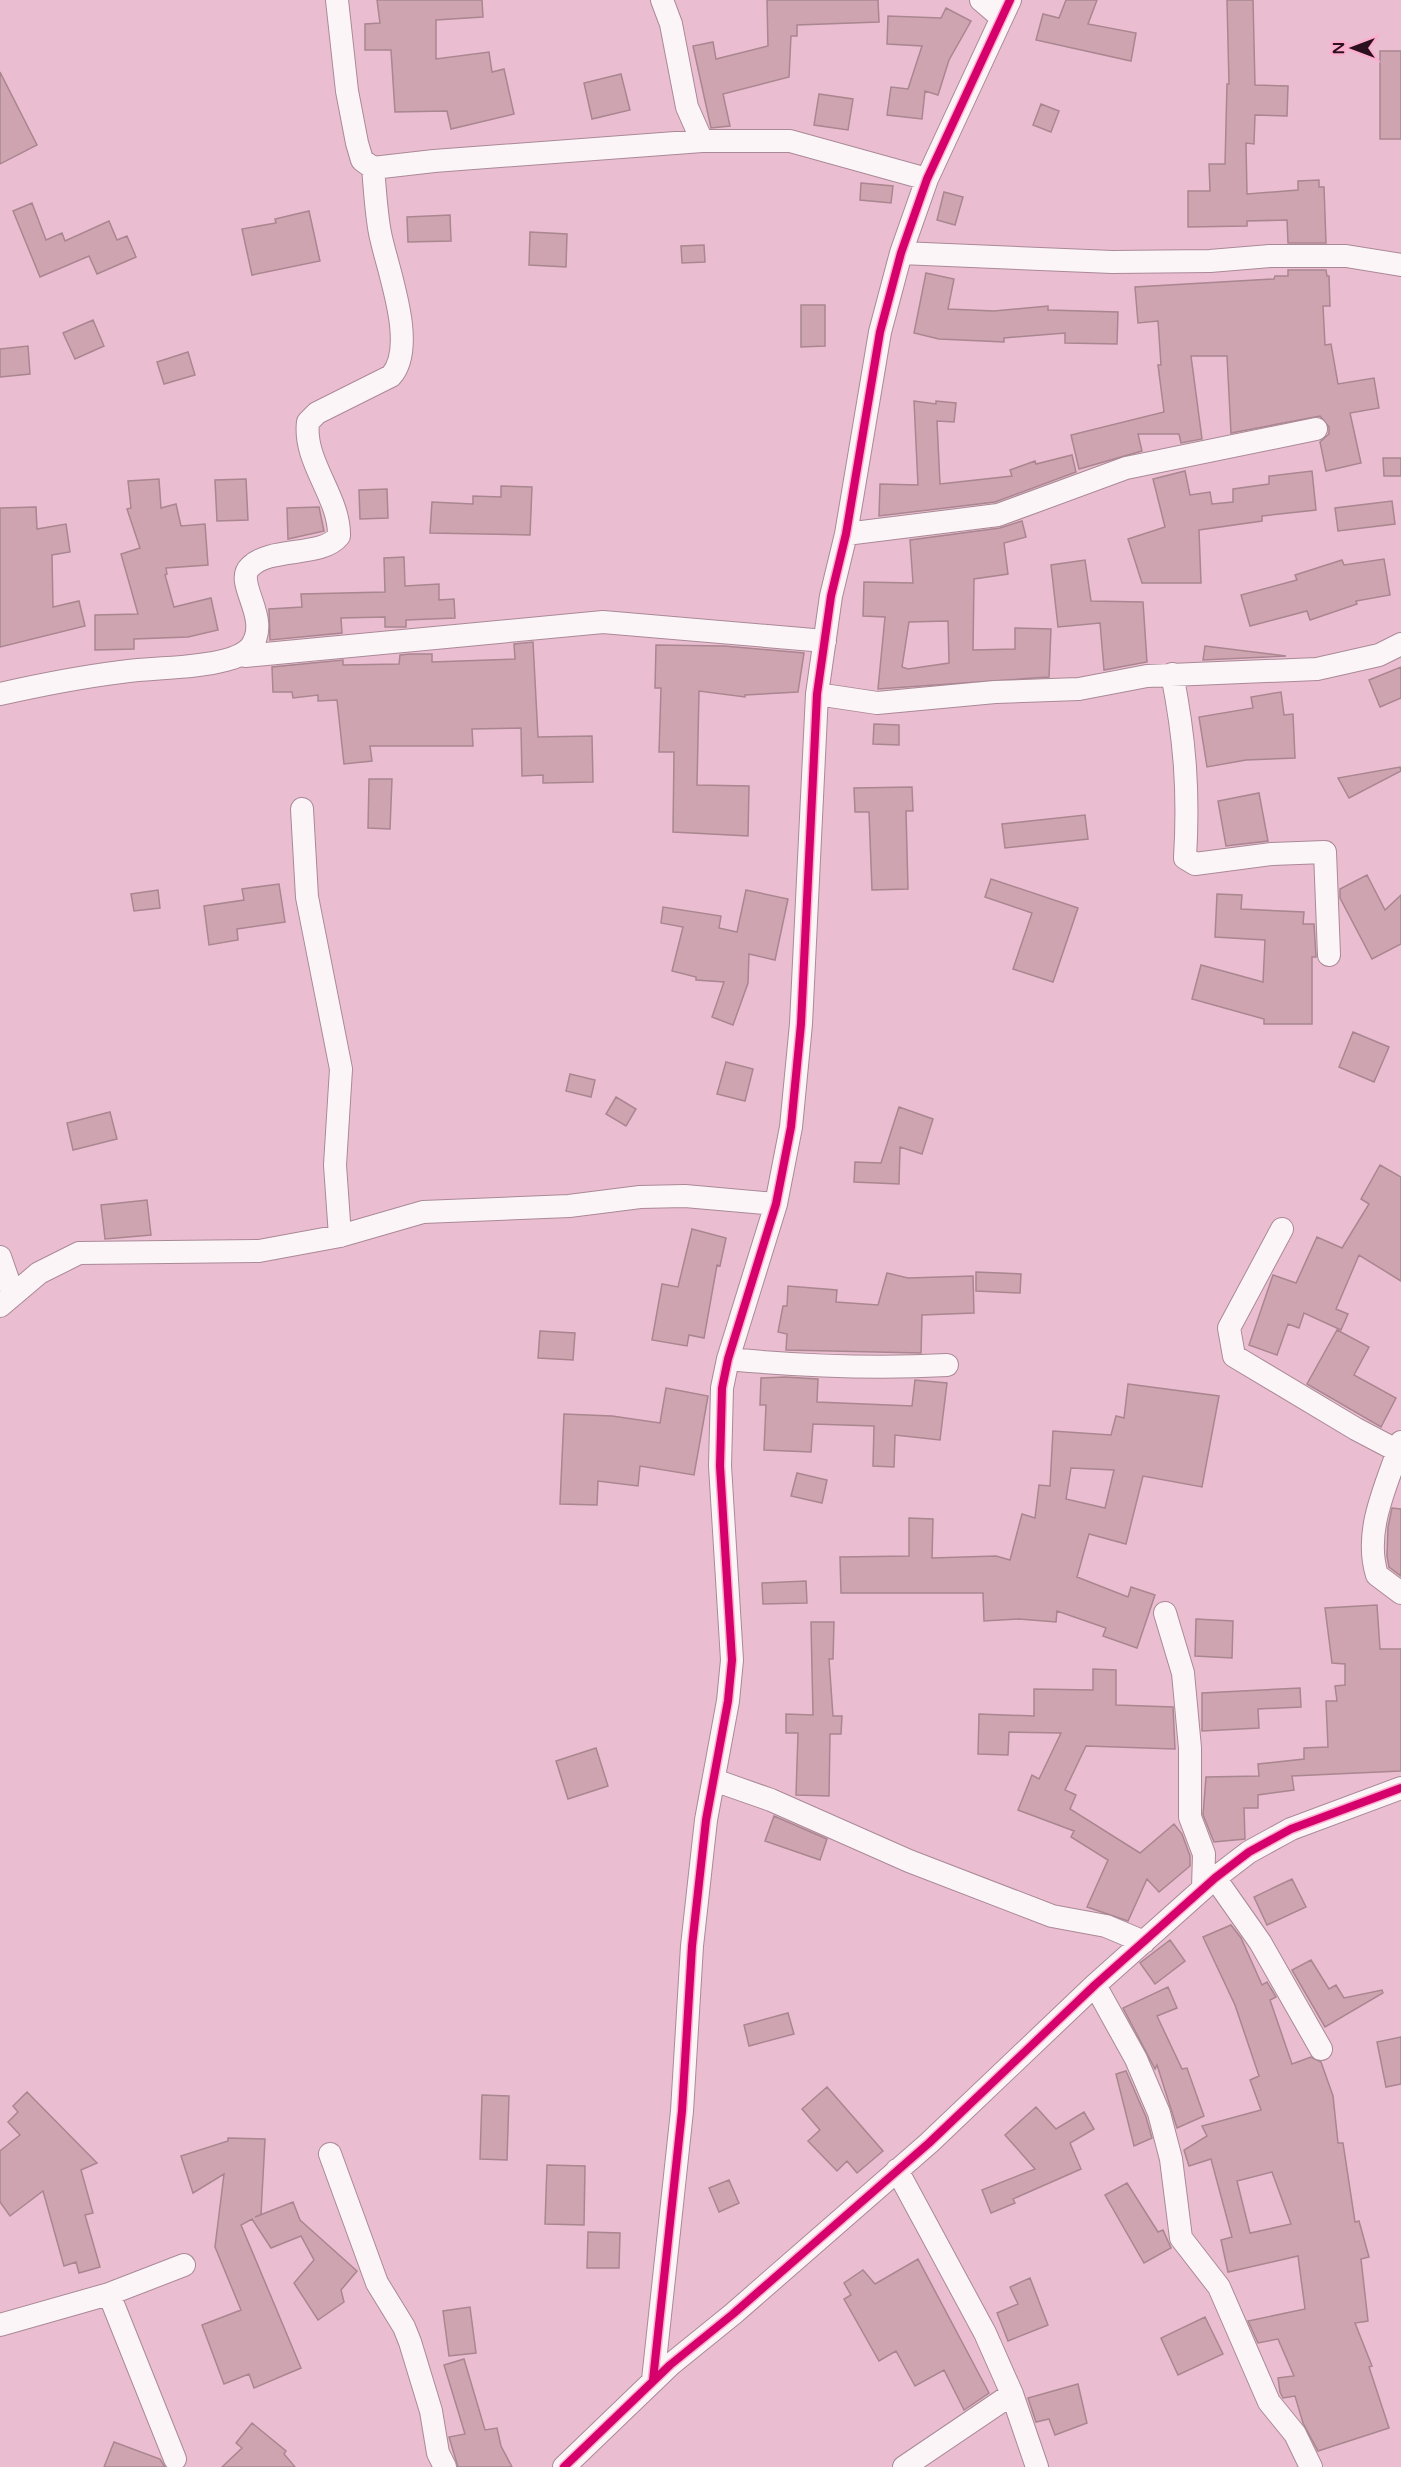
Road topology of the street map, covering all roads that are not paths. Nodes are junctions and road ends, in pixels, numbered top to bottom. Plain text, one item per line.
1 (338, 0) edge
2 (662, 0) edge
3 (981, 0) edge
4 (1006, 9) edge
5 (702, 141) junction
6 (373, 168) junction
7 (927, 179) junction
8 (901, 253) junction
9 (1401, 265) edge
10 (1316, 429) dead end
11 (846, 534) junction
12 (825, 640) junction
13 (1401, 644) edge
14 (244, 653) junction
15 (1172, 674) junction
16 (0, 694) edge
17 (817, 694) junction
18 (302, 809) dead end
19 (1329, 955) dead end
20 (776, 1204) junction
21 (1282, 1229) dead end
22 (340, 1236) junction
23 (0, 1257) edge
24 (6, 1300) edge
25 (728, 1359) junction
26 (947, 1365) dead end
27 (1400, 1447) edge
28 (1401, 1593) edge
29 (1165, 1613) dead end
30 (714, 1780) junction
31 (1401, 1788) edge
32 (1209, 1883) junction
33 (1144, 1942) junction
34 (1095, 1985) junction
35 (1321, 2049) dead end
36 (330, 2154) dead end
37 (897, 2170) junction
38 (184, 2265) dead end
39 (109, 2294) junction
40 (0, 2325) edge
41 (653, 2380) junction
42 (1012, 2394) junction
43 (175, 2459) dead end
44 (445, 2467) edge
45 (564, 2467) edge
46 (904, 2467) edge
47 (1037, 2467) edge
48 (1311, 2467) edge

1 - 6 street
2 - 5 street
3 - 4 street
4 - 7 street
5 - 6 street
5 - 7 street
6 - 14 street
7 - 8 street
8 - 9 street
8 - 11 street
10 - 11 street
11 - 12 street
12 - 14 street
12 - 17 street
13 - 15 street
14 - 16 street
15 - 17 street
15 - 19 street
17 - 20 street
18 - 22 street
20 - 22 street
20 - 25 street
21 - 27 street
22 - 24 street
23 - 24 street
25 - 26 street
25 - 30 street
27 - 28 street
29 - 32 street
30 - 33 street
30 - 41 street
31 - 32 street
32 - 33 street
32 - 35 street
33 - 34 street
34 - 37 street
34 - 48 street
36 - 44 street
37 - 41 street
37 - 42 street
38 - 39 street
39 - 40 street
39 - 43 street
41 - 45 street
42 - 46 street
42 - 47 street

